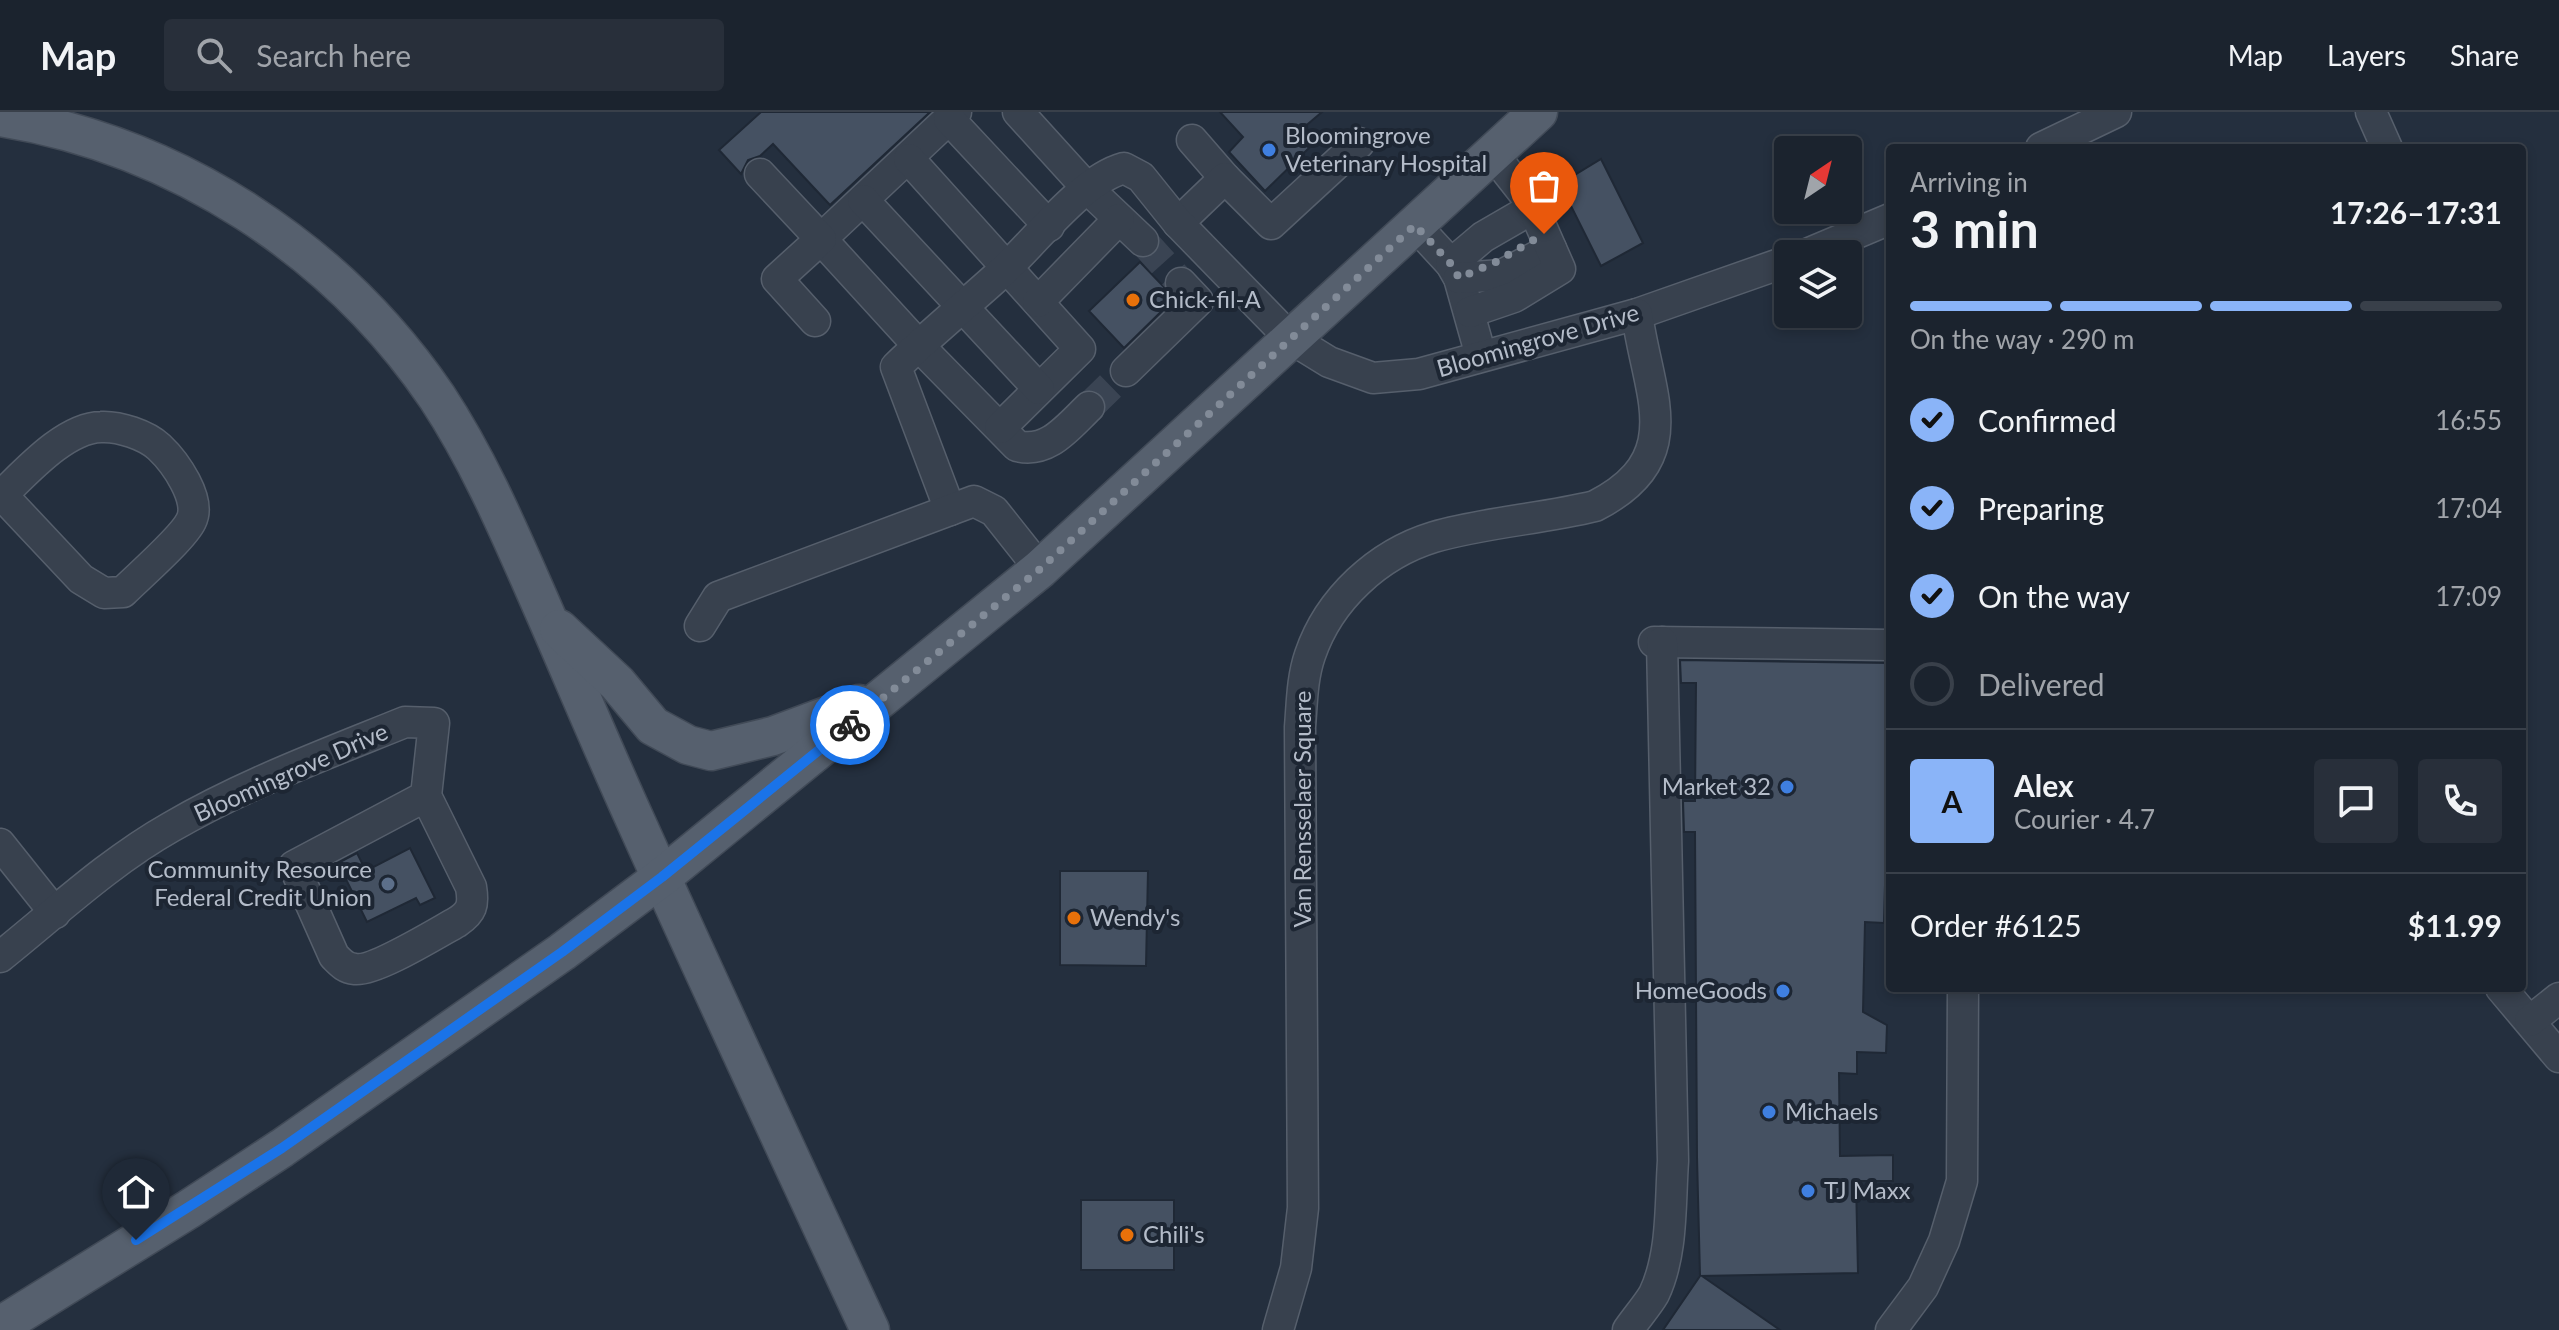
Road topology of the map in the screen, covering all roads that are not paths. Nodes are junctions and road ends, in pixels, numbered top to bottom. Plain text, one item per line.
1 (1018, 112) edge
2 (1538, 112) edge
3 (2116, 112) edge
4 (2371, 112) edge
5 (953, 116) edge
6 (0, 117) edge
7 (2082, 119) edge
8 (1192, 140) dead end
9 (1359, 143) dead end
10 (2047, 144) edge
11 (2385, 144) edge
12 (1493, 154) junction
13 (909, 159) junction
14 (760, 174) dead end
15 (1225, 178) junction
16 (1087, 188) junction
17 (863, 200) junction
18 (1119, 219) junction
19 (1886, 221) edge
20 (1178, 223) junction
21 (1415, 225) junction
22 (1049, 226) junction
23 (1545, 235) junction
24 (821, 239) junction
25 (1840, 240) edge
26 (1143, 241) tunnel mouth
27 (1774, 266) edge
28 (1006, 269) junction
29 (1455, 271) junction
30 (1181, 283) tunnel mouth
31 (1038, 302) junction
32 (964, 307) junction
33 (1470, 312) junction
34 (1637, 314) junction
35 (815, 321) dead end
36 (1290, 338) junction
37 (918, 345) junction
38 (1481, 356) junction
39 (1126, 371) tunnel mouth
40 (1039, 389) junction
41 (1089, 407) tunnel mouth
42 (1000, 428) junction
43 (1, 496) edge
44 (950, 510) junction
45 (1040, 569) junction
46 (547, 618) junction
47 (700, 626) dead end
48 (1886, 645) edge
49 (892, 691) junction
50 (426, 796) junction
51 (0, 844) edge
52 (662, 877) junction
53 (55, 913) junction
54 (0, 957) edge
55 (1963, 992) edge
56 (2505, 992) edge
57 (2559, 998) edge
58 (2530, 1021) junction
59 (2559, 1057) edge
60 (0, 1326) edge
61 (870, 1330) edge
62 (1278, 1330) edge
63 (1628, 1330) edge
64 (1891, 1330) edge

1 - 16 street
2 - 12 main road
3 - 7 street
4 - 11 street
5 - 13 street
5 - 22 street
6 - 46 main road
7 - 10 street
8 - 15 street
9 - 15 street
12 - 21 main road
12 - 23 street
13 - 17 street
13 - 28 street
14 - 24 street
15 - 20 street
16 - 18 street
16 - 20 street, Bloomingrove Drive
16 - 22 street
17 - 24 street
17 - 32 street
18 - 26 street
18 - 31 street
19 - 25 street
20 - 36 street, Bloomingrove Drive
21 - 29 street
21 - 36 main road
22 - 28 street
23 - 29 street
23 - 29 street
23 - 33 street
24 - 35 street
24 - 37 street
27 - 34 street, Bloomingrove Drive
28 - 31 street
28 - 32 street
29 - 33 street
30 - 39 street
31 - 40 street
32 - 37 street
32 - 40 street
33 - 38 street
34 - 38 street, Bloomingrove Drive
34 - 62 street, Van Rensselaer Square
36 - 38 street, Bloomingrove Drive
36 - 45 main road
37 - 42 street
37 - 44 street
40 - 42 street
41 - 42 street
43 - 43 street
44 - 45 street
44 - 47 street
45 - 49 main road
46 - 49 main road
46 - 52 main road
48 - 63 street
49 - 52 main road
50 - 50 street
50 - 53 street, Bloomingrove Drive
51 - 53 street
52 - 60 main road
52 - 61 main road
53 - 54 street, Bloomingrove Drive
55 - 64 street
56 - 58 street
57 - 58 street
58 - 59 street

